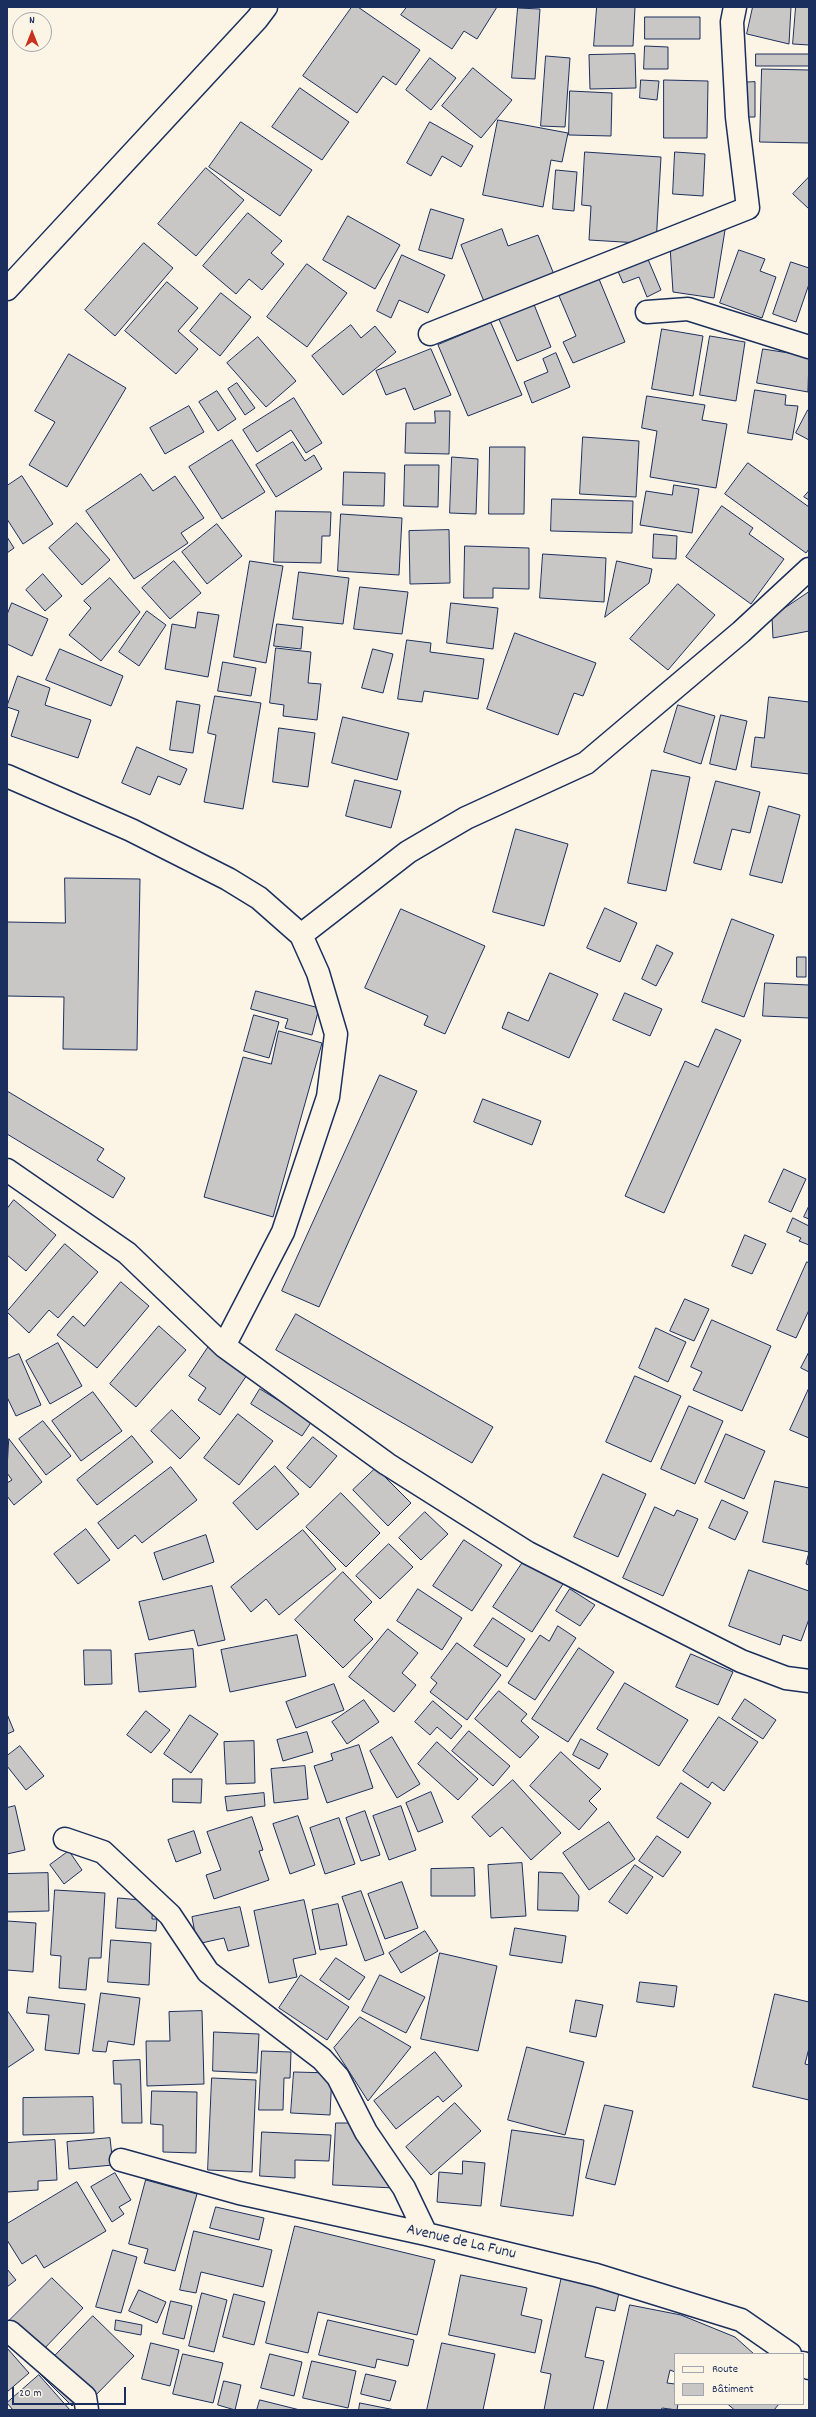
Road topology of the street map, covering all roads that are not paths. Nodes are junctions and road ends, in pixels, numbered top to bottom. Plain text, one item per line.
1 (266, 7) edge
2 (735, 7) edge
3 (7, 289) edge
4 (647, 312) dead end
5 (430, 334) dead end
6 (809, 347) edge
7 (809, 569) edge
8 (7, 776) edge
9 (301, 935) junction
10 (7, 1170) edge
11 (224, 1346) junction
12 (809, 1681) edge
13 (65, 1839) dead end
14 (121, 2160) dead end
15 (426, 2234) junction
16 (10, 2332) dead end
17 (789, 2353) edge
18 (87, 2410) edge

1 - 3 street
2 - 5 street
4 - 6 street
7 - 9 street
8 - 9 street
9 - 11 street
10 - 11 street
11 - 12 street
13 - 15 street
14 - 15 street, Avenue de La Funu
15 - 17 street, Avenue de La Funu
16 - 18 street

